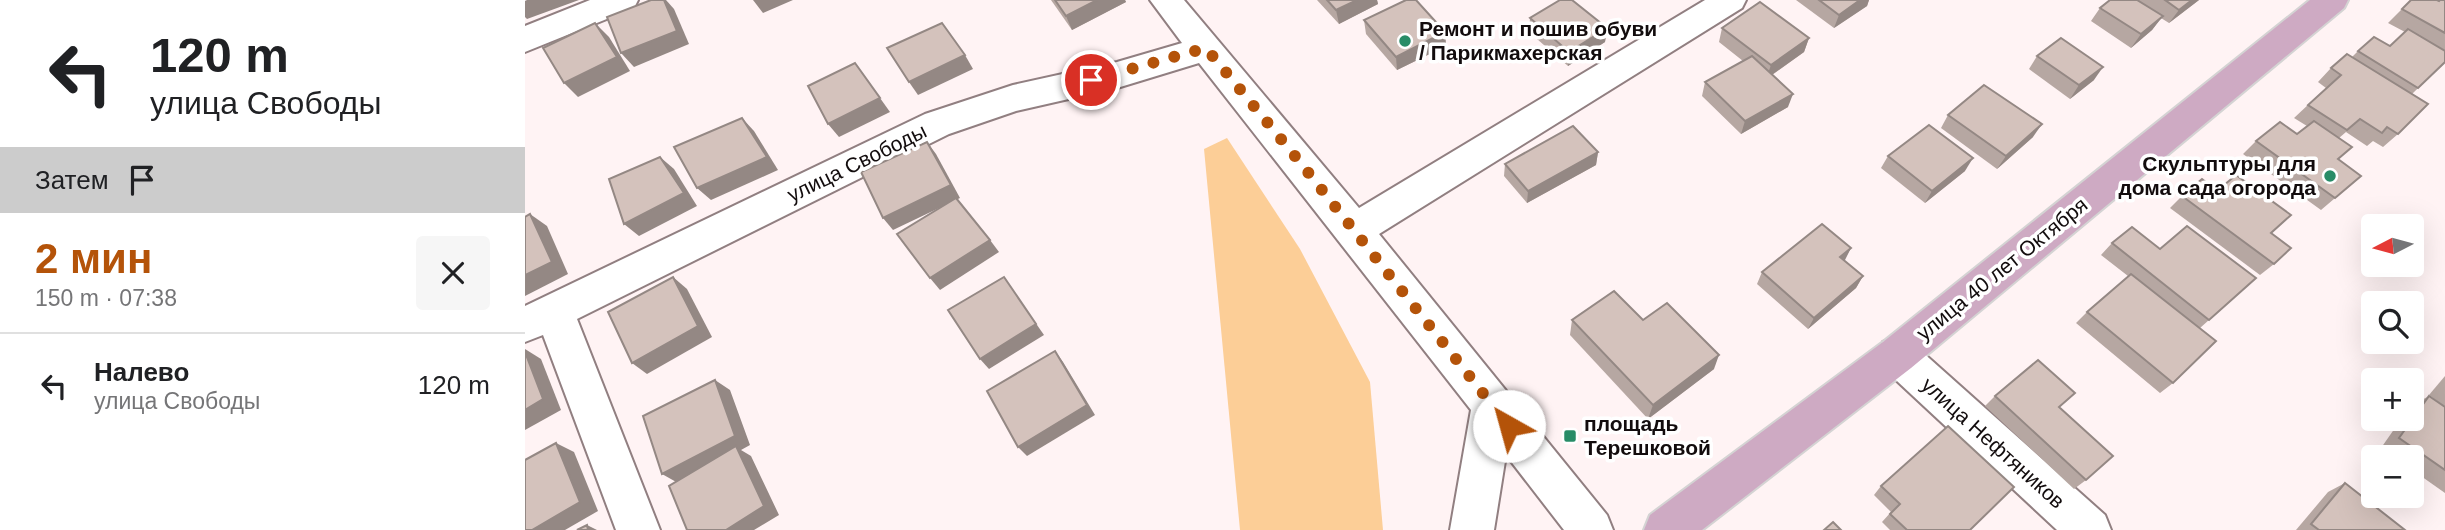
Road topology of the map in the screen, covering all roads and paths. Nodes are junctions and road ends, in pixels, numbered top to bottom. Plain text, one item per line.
1 (622, 0) edge
2 (1730, 0) edge
3 (2332, 0) edge
4 (1182, 4) edge
5 (525, 40) edge
6 (1206, 48) junction
7 (1354, 230) junction
8 (540, 318) edge
9 (1897, 355) junction
10 (1493, 405) junction
11 (638, 530) edge
12 (1472, 530) edge
13 (1591, 530) edge
14 (1666, 530) edge
15 (2089, 530) edge

1 - 5 street
2 - 7 street
3 - 9 main road, улица 40 лет Октября
4 - 6 street
6 - 7 street
6 - 8 street, улица Свободы
7 - 10 street
8 - 11 street
9 - 14 main road, улица 40 лет Октября
9 - 15 street, улица Нефтяников
10 - 12 street
10 - 13 street

